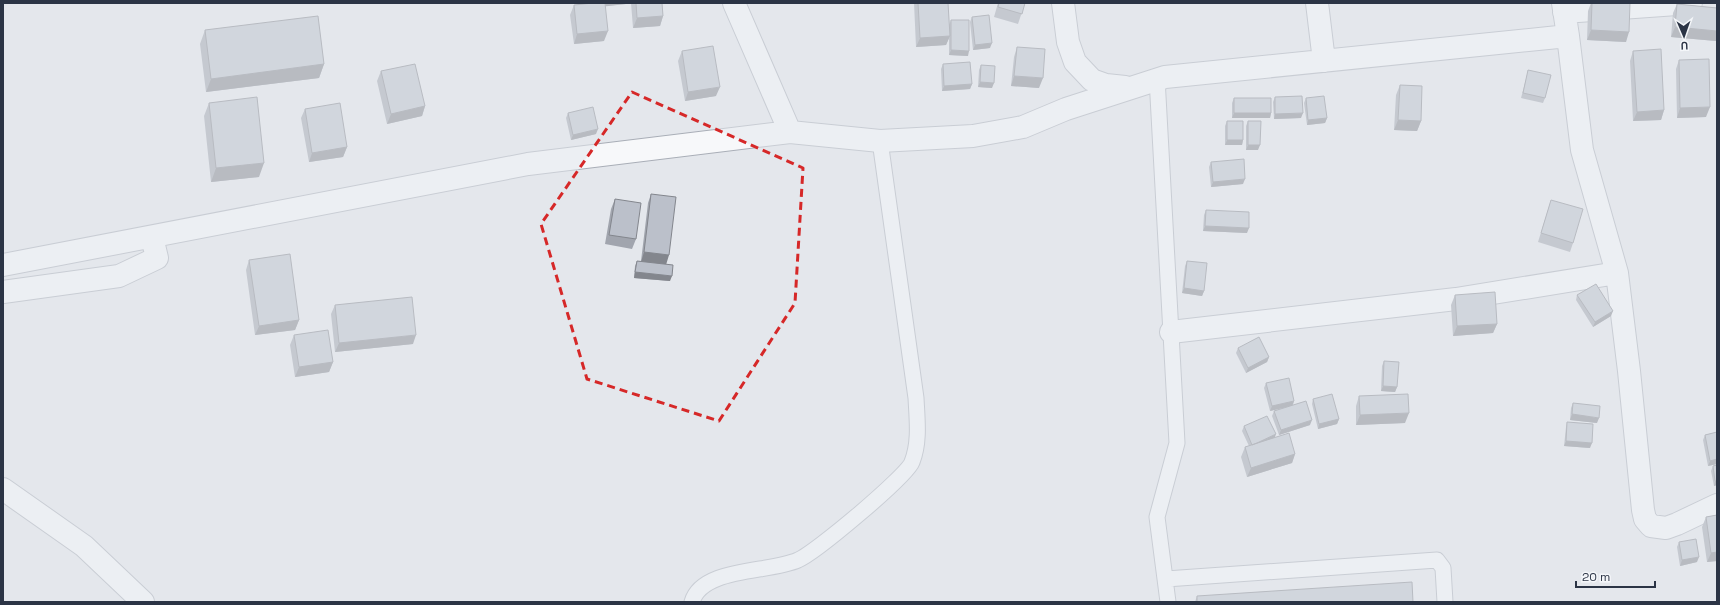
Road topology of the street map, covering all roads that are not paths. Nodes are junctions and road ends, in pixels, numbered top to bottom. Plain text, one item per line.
1 (734, 3) edge
2 (1062, 3) edge
3 (1317, 3) edge
4 (1691, 3) edge
5 (1563, 8) edge
6 (1568, 36) junction
7 (1324, 61) junction
8 (1157, 78) junction
9 (1129, 88) junction
10 (790, 132) junction
11 (880, 141) junction
12 (152, 237) junction
13 (3, 264) edge
14 (1617, 273) junction
15 (3, 292) edge
16 (1171, 332) junction
17 (3, 489) edge
18 (1717, 505) edge
19 (1166, 579) junction
20 (142, 602) edge
21 (692, 602) edge
22 (1168, 602) edge
23 (1445, 602) edge

1 - 10 street
2 - 9 street
3 - 7 street
4 - 5 street
5 - 6 street
6 - 7 street
6 - 14 street
7 - 8 street
8 - 9 street
8 - 16 lane
9 - 11 street
10 - 11 street
10 - 12 street
11 - 21 lane
12 - 13 street
12 - 15 street
14 - 16 street
14 - 18 street
16 - 19 lane
17 - 20 street
19 - 22 lane
19 - 23 lane

